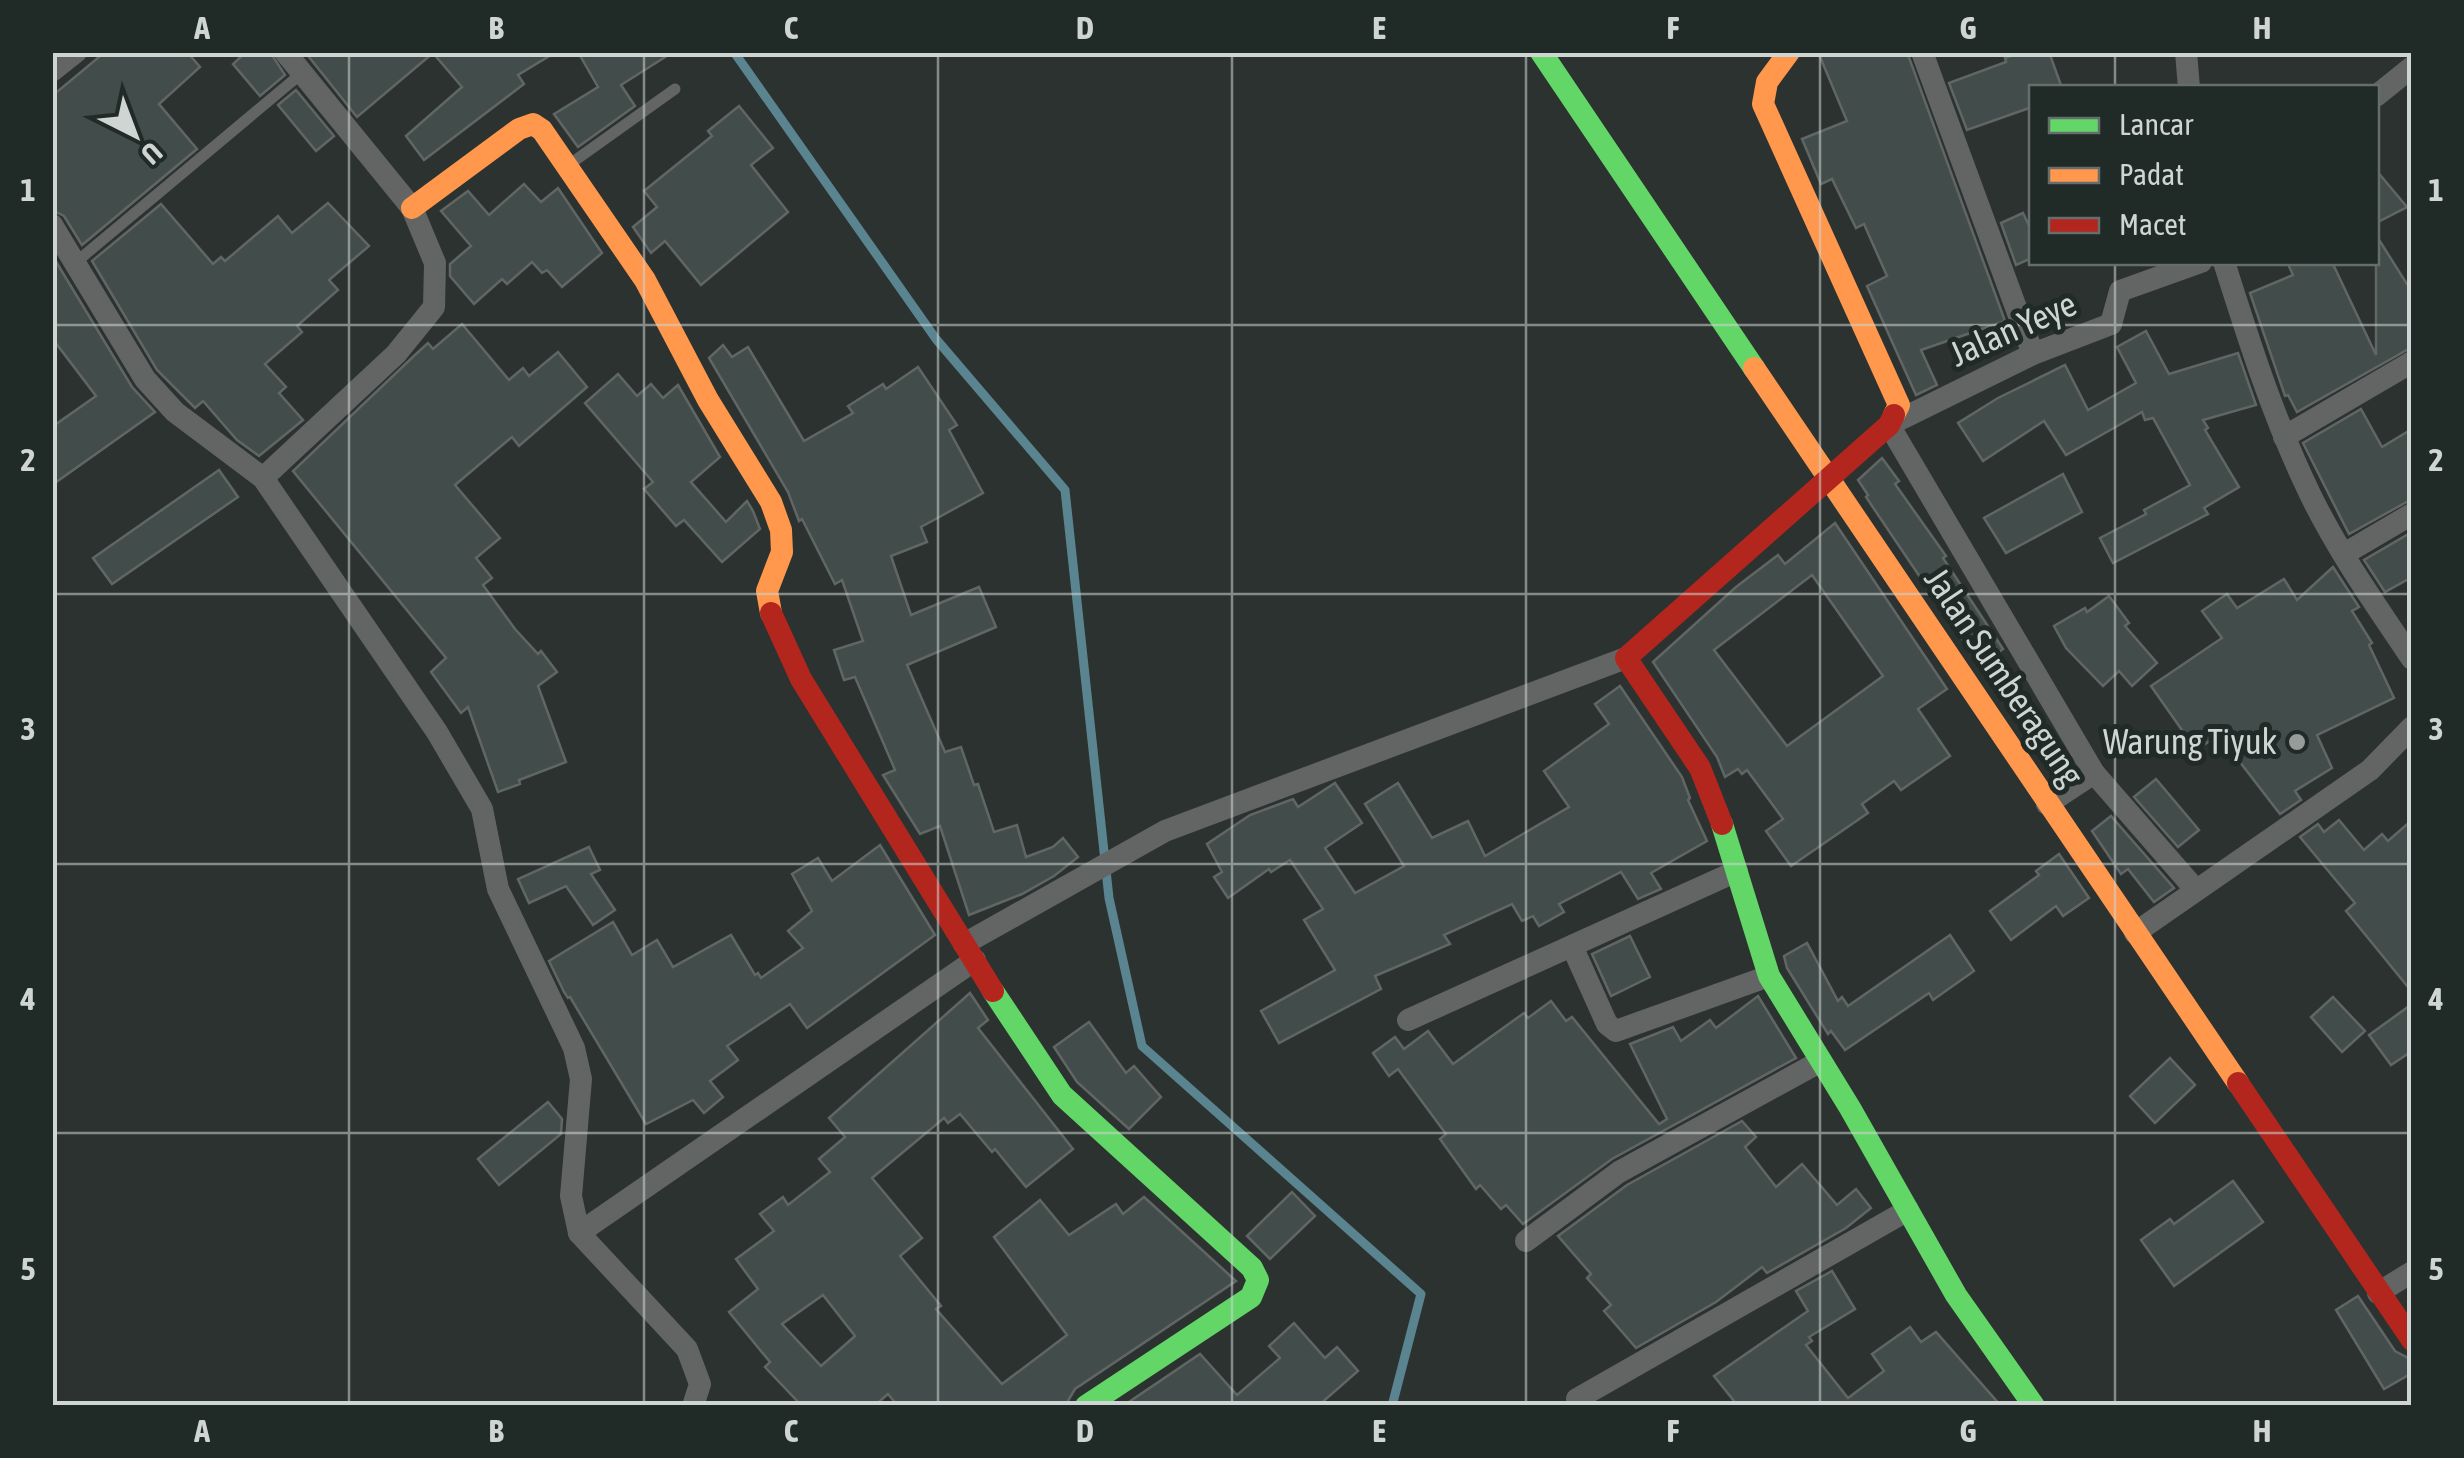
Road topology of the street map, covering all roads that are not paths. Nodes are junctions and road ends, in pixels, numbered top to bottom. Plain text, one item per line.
1 (76, 52) edge
2 (285, 52) edge
3 (1541, 52) edge
4 (1790, 52) edge
5 (1922, 52) edge
6 (2186, 52) edge
7 (2412, 67) edge
8 (52, 71) edge
9 (302, 73) junction
10 (2189, 85) edge
11 (674, 89) dead end
12 (2379, 94) edge
13 (567, 166) junction
14 (412, 208) junction
15 (52, 225) edge
16 (75, 262) junction
17 (2193, 265) edge
18 (2225, 265) edge
19 (2033, 354) junction
20 (2412, 362) edge
21 (1889, 426) junction
22 (2284, 437) junction
23 (1827, 477) junction
24 (263, 478) junction
25 (2412, 514) edge
26 (2344, 554) junction
27 (1626, 658) junction
28 (2412, 658) edge
29 (2412, 728) edge
30 (2094, 774) junction
31 (2048, 804) junction
32 (1737, 871) junction
33 (2190, 893) junction
34 (2142, 928) junction
35 (1572, 946) junction
36 (970, 952) junction
37 (1769, 976) junction
38 (1408, 1020) dead end
39 (1821, 1061) junction
40 (1908, 1210) junction
41 (579, 1233) junction
42 (1526, 1240) dead end
43 (2407, 1276) edge
44 (2378, 1293) junction
45 (2412, 1340) edge
46 (1577, 1399) dead end
47 (1095, 1403) edge
48 (693, 1406) edge
49 (2034, 1406) edge

1 - 8 street
2 - 9 street
3 - 23 street, Jalan Sumberagung
4 - 21 street
5 - 19 street
6 - 10 street
7 - 12 street
9 - 14 street
9 - 16 lane
11 - 13 lane
13 - 14 street
13 - 36 street
14 - 24 street
15 - 16 street
16 - 24 street
17 - 19 street, Jalan Yeye
18 - 22 street
19 - 21 street, Jalan Yeye
20 - 22 street
21 - 23 street
21 - 30 street
22 - 26 street
23 - 27 street
23 - 31 street, Jalan Sumberagung
24 - 41 street
25 - 26 street
26 - 28 street
27 - 32 street
27 - 36 street
29 - 33 street
30 - 31 street
30 - 33 street
31 - 34 street, Jalan Sumberagung
32 - 35 street
32 - 37 street
33 - 34 street
34 - 44 street, Jalan Sumberagung
35 - 37 street
35 - 38 street
36 - 41 street
36 - 47 street
37 - 39 street
39 - 40 street
39 - 42 street
40 - 46 street
40 - 49 street
41 - 48 street
43 - 44 street
44 - 45 street, Jalan Sumberagung

